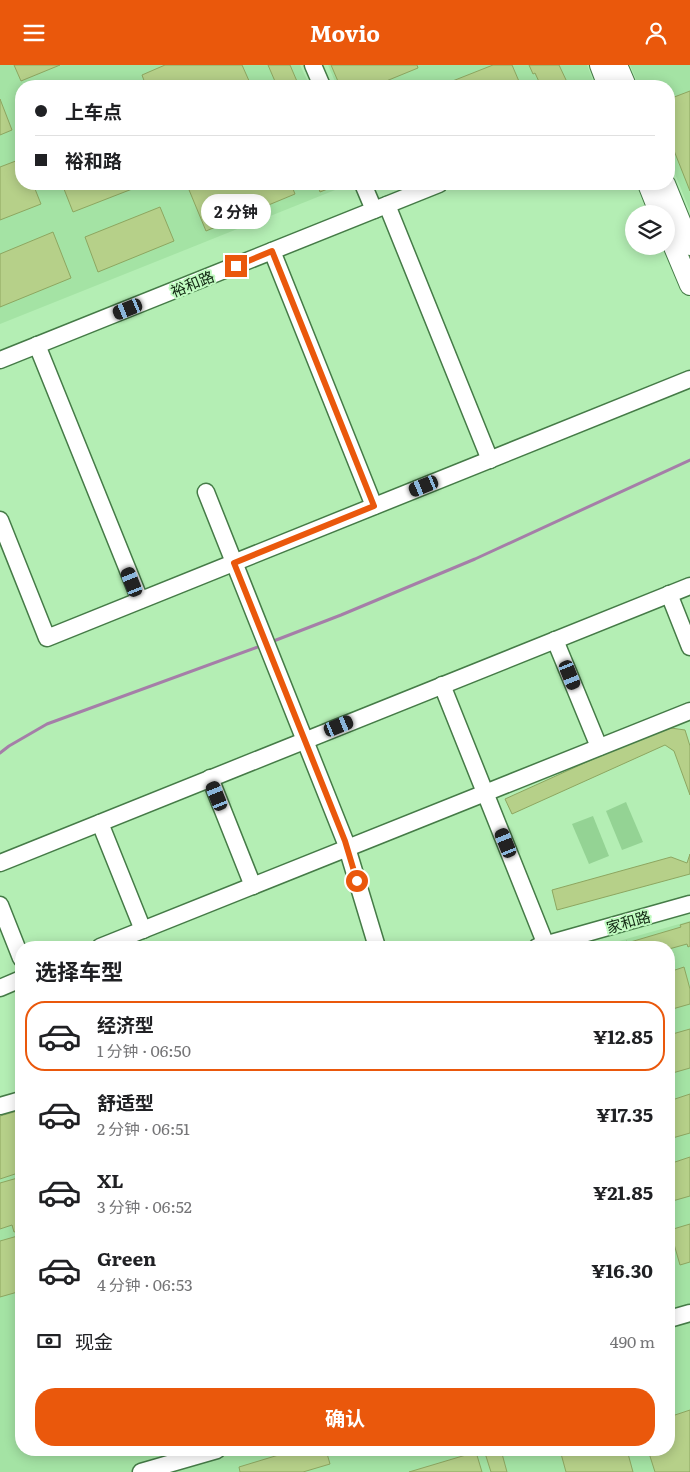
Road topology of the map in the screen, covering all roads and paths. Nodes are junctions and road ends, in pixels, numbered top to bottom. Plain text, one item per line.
1 (313, 65) edge
2 (600, 65) edge
3 (617, 65) edge
4 (319, 80) edge
5 (606, 80) edge
6 (623, 80) edge
7 (368, 190) edge
8 (425, 190) edge
9 (650, 190) edge
10 (667, 190) edge
11 (656, 205) edge
12 (381, 207) junction
13 (690, 245) edge
14 (675, 249) edge
15 (272, 251) junction
16 (690, 285) edge
17 (37, 345) junction
18 (0, 360) edge
19 (690, 379) edge
20 (490, 460) junction
21 (206, 493) dead end
22 (374, 506) junction
23 (0, 521) edge
24 (234, 563) junction
25 (690, 585) edge
26 (669, 594) junction
27 (140, 601) junction
28 (556, 640) junction
29 (690, 647) edge
30 (442, 685) junction
31 (690, 711) edge
32 (305, 740) junction
33 (599, 747) junction
34 (210, 778) junction
35 (485, 793) junction
36 (100, 823) junction
37 (348, 848) junction
38 (0, 863) edge
39 (253, 886) junction
40 (690, 904) edge
41 (0, 905) edge
42 (143, 930) junction
43 (115, 941) edge
44 (375, 941) edge
45 (550, 941) edge
46 (565, 941) edge
47 (15, 943) edge
48 (15, 982) edge
49 (0, 988) edge
50 (15, 1102) edge
51 (0, 1106) edge
52 (690, 1313) edge
53 (675, 1315) edge
54 (174, 1456) edge
55 (160, 1458) edge
56 (141, 1472) edge

1 - 4 street
2 - 5 main road
3 - 6 main road
7 - 12 street
8 - 12 street, 裕和路
9 - 11 main road
10 - 13 main road
12 - 15 street, 裕和路
12 - 20 street
14 - 16 main road
15 - 17 street, 裕和路
15 - 22 street
17 - 18 street, 裕和路
17 - 27 street
19 - 20 street
20 - 22 street
21 - 24 street
22 - 24 street
23 - 27 street
24 - 27 street
24 - 32 street
25 - 26 street
26 - 28 street
26 - 29 street
28 - 30 street
28 - 33 street
30 - 32 street
30 - 35 street
31 - 33 street
32 - 34 street
32 - 37 street
33 - 35 street
34 - 36 street
34 - 39 street
35 - 37 street
35 - 45 street
36 - 38 street
36 - 42 street
37 - 39 street
37 - 44 street
39 - 42 street
40 - 46 street, 家和路
41 - 47 street
42 - 43 street
48 - 49 street
50 - 51 street
52 - 53 street
54 - 55 street
55 - 56 street

